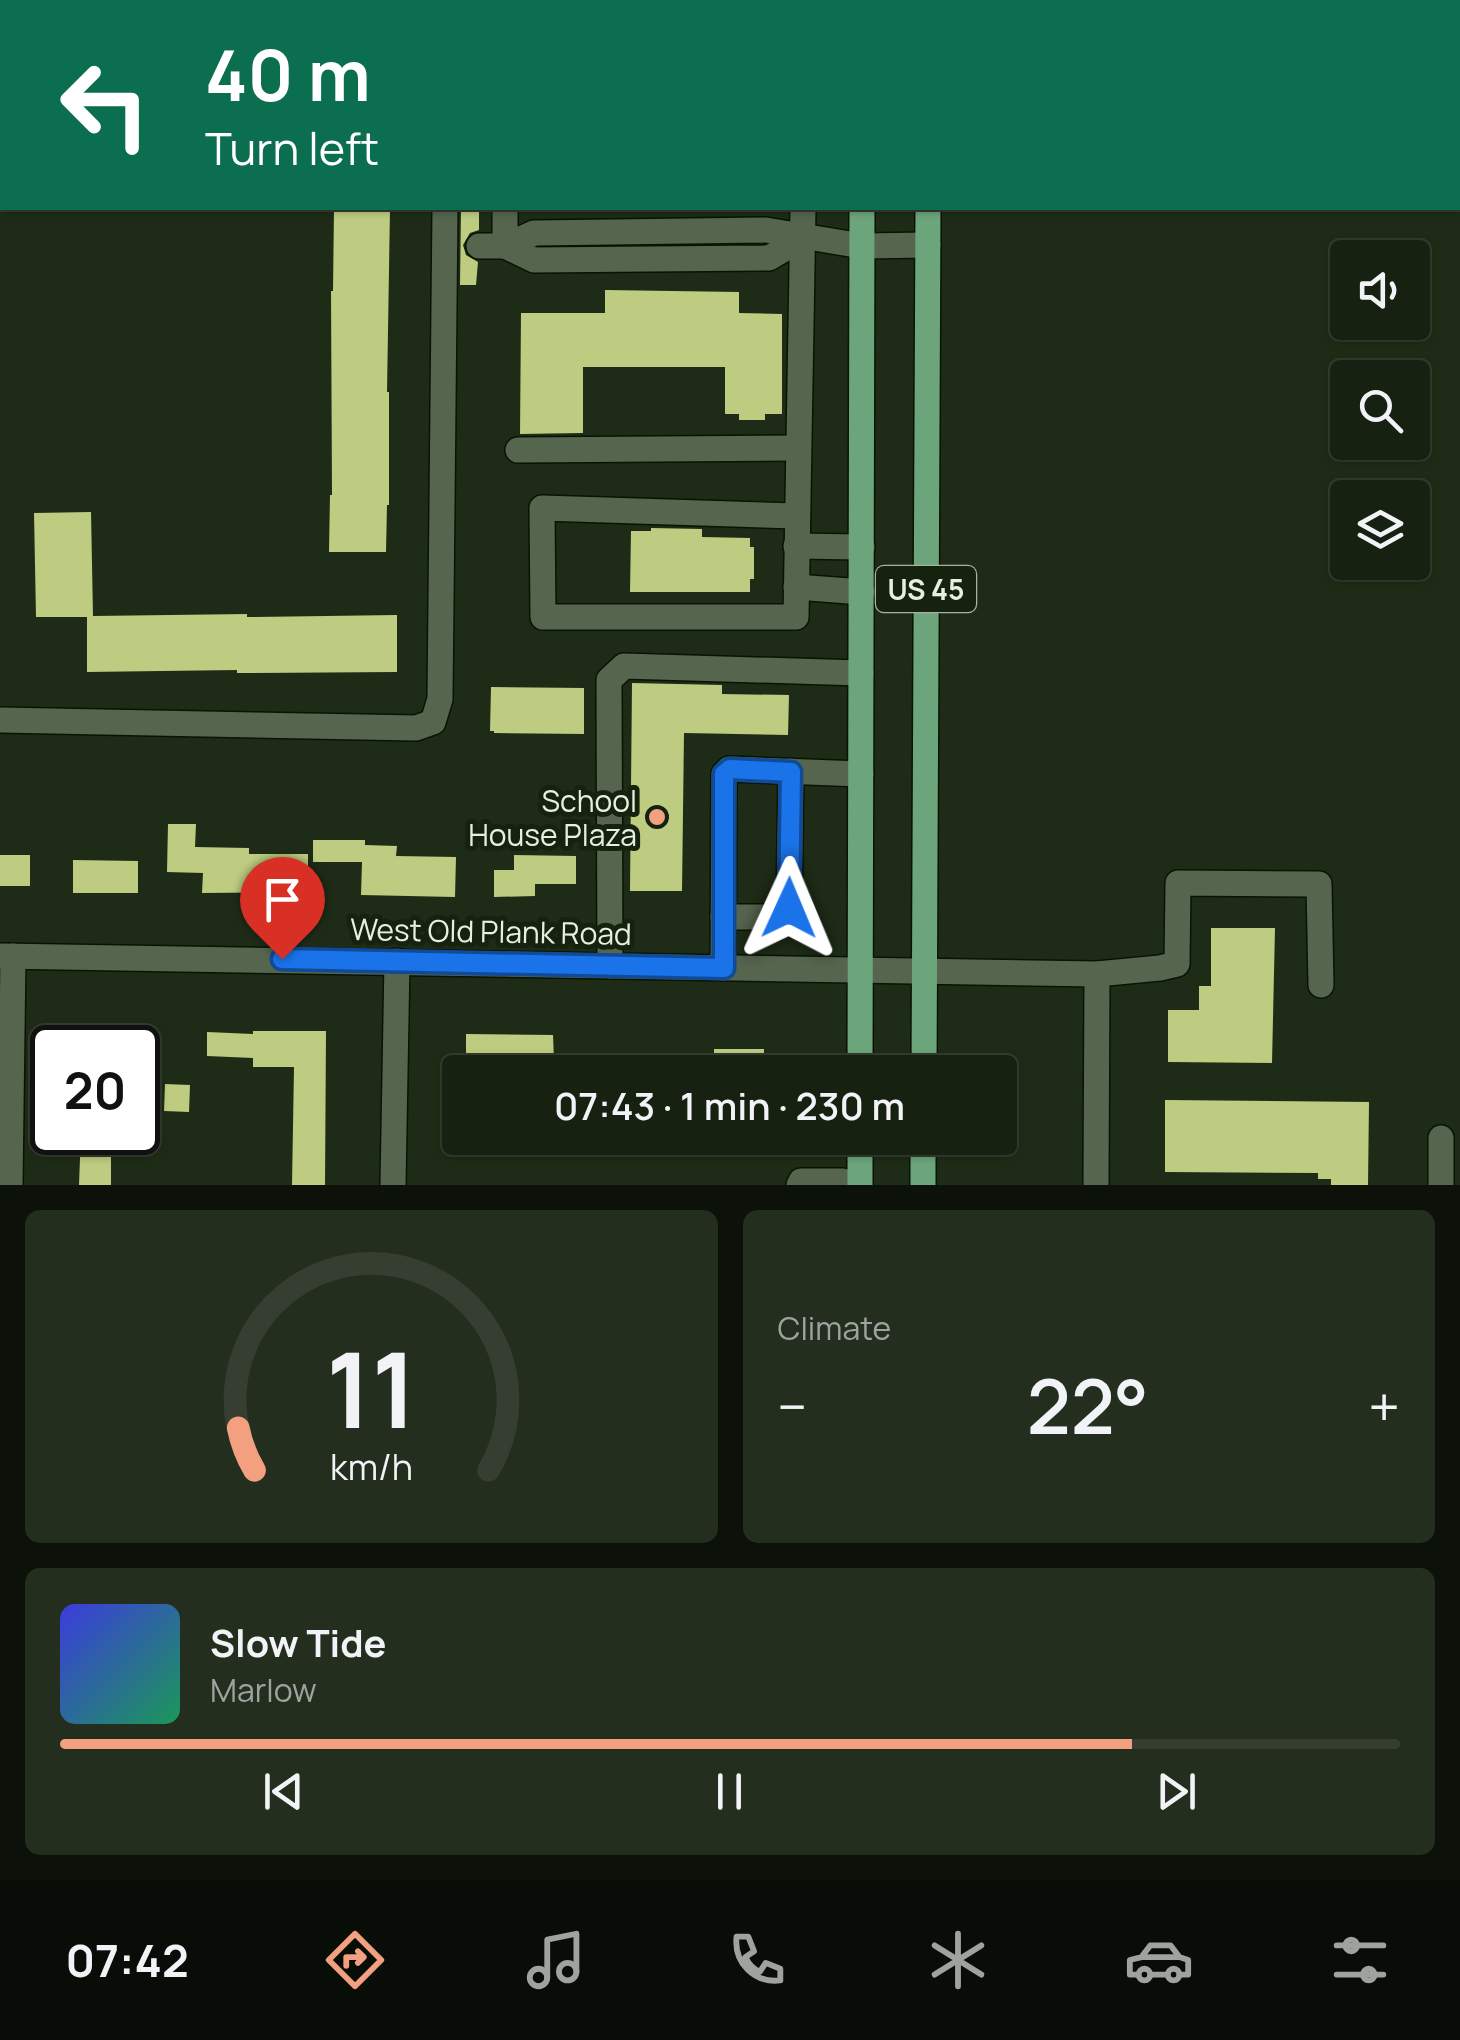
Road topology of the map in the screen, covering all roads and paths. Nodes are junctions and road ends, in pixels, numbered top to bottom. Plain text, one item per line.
1 (447, 210) edge
2 (503, 210) edge
3 (802, 210) edge
4 (862, 210) edge
5 (928, 210) edge
6 (640, 232) junction
7 (802, 238) junction
8 (928, 245) junction
9 (471, 246) junction
10 (862, 246) junction
11 (640, 259) junction
12 (798, 448) junction
13 (518, 450) dead end
14 (796, 516) junction
15 (796, 546) junction
16 (862, 547) junction
17 (796, 588) junction
18 (862, 592) junction
19 (861, 673) junction
20 (0, 720) edge
21 (791, 772) junction
22 (861, 774) junction
23 (724, 917) junction
24 (6, 956) edge
25 (397, 960) junction
26 (610, 966) junction
27 (724, 968) junction
28 (924, 971) junction
29 (860, 972) junction
30 (1097, 974) junction
31 (1321, 985) dead end
32 (860, 1055) edge
33 (924, 1055) edge
34 (1441, 1138) dead end
35 (860, 1155) edge
36 (923, 1155) edge
37 (10, 1185) edge
38 (394, 1185) edge
39 (799, 1185) edge
40 (848, 1185) edge
41 (860, 1185) edge
42 (923, 1185) edge
43 (1096, 1185) edge
44 (1441, 1185) edge

1 - 9 street
2 - 9 street
3 - 7 street
4 - 10 main road, US 45
5 - 8 main road, US 45
6 - 7 street
6 - 9 street
6 - 11 street
7 - 10 street
7 - 11 street
7 - 12 street
8 - 10 street
8 - 28 main road, US 45
9 - 11 street
9 - 20 street
10 - 16 main road, US 45
12 - 13 street
12 - 14 street
14 - 15 street
14 - 17 street
15 - 16 street
15 - 17 street
16 - 18 main road, US 45
17 - 18 street
18 - 19 main road, US 45
19 - 22 main road, US 45
19 - 26 street
21 - 22 street
21 - 23 street
21 - 23 street
22 - 29 main road, US 45
23 - 27 street
24 - 25 street, West Old Plank Road
24 - 37 street
25 - 26 street, West Old Plank Road
25 - 38 street
26 - 27 street, West Old Plank Road
27 - 29 street, West Old Plank Road
28 - 29 street, West Old Plank Road
28 - 30 street, West Old Plank Road
28 - 33 main road, US 45
29 - 32 main road, US 45
30 - 31 street, West Old Plank Road
30 - 43 street
34 - 44 street
35 - 41 main road
36 - 42 main road
39 - 40 street

